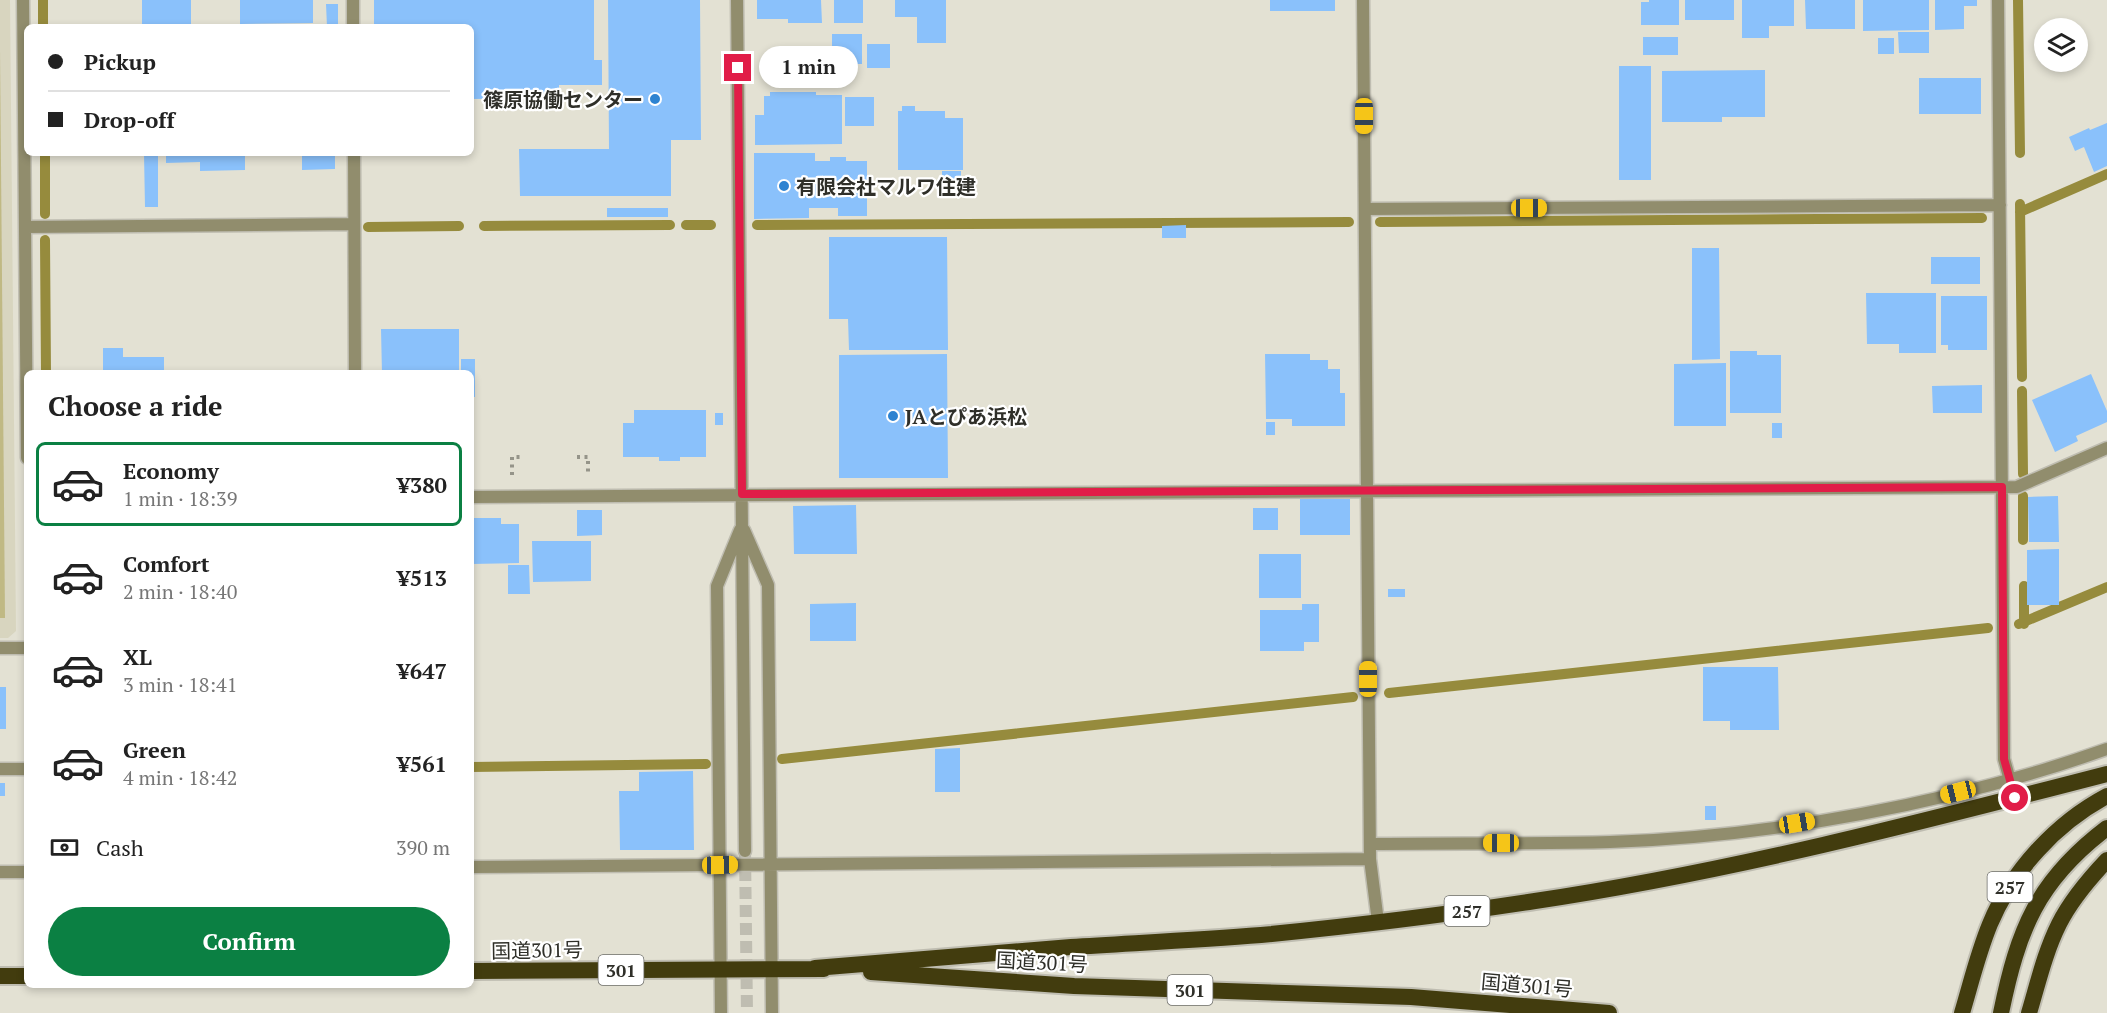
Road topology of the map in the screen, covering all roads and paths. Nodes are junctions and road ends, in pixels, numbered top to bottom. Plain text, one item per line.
1 (23, 0) edge
2 (353, 0) edge
3 (737, 0) edge
4 (1363, 0) edge
5 (1998, 0) edge
6 (353, 24) edge
7 (24, 114) edge
8 (24, 156) edge
9 (354, 156) edge
10 (2000, 205) junction
11 (1365, 209) junction
12 (354, 224) junction
13 (25, 228) junction
14 (26, 370) edge
15 (356, 370) edge
16 (2107, 448) edge
17 (2002, 487) junction
18 (1367, 491) junction
19 (742, 494) junction
20 (474, 497) edge
21 (742, 525) junction
22 (0, 648) edge
23 (24, 648) edge
24 (2107, 749) edge
25 (0, 769) edge
26 (24, 769) edge
27 (2107, 774) edge
28 (2010, 778) junction
29 (2107, 796) edge
30 (2015, 798) junction
31 (2107, 828) edge
32 (1370, 844) junction
33 (745, 851) tunnel mouth
34 (1370, 859) junction
35 (2107, 860) edge
36 (771, 864) junction
37 (720, 865) junction
38 (474, 867) edge
39 (0, 872) edge
40 (24, 872) edge
41 (1378, 922) junction
42 (815, 968) junction
43 (721, 969) junction
44 (772, 969) junction
45 (474, 971) edge
46 (0, 976) edge
47 (24, 976) edge
48 (1520, 1009) edge
49 (721, 1013) edge
50 (772, 1013) edge
51 (1609, 1013) edge
52 (1962, 1013) edge
53 (2001, 1013) edge
54 (2029, 1013) edge

1 - 7 street
2 - 6 street
3 - 19 street
4 - 11 street
5 - 10 street
8 - 13 street
9 - 12 street
10 - 11 street
10 - 17 street
11 - 18 street
12 - 13 street
12 - 15 street
13 - 14 street
16 - 17 street
17 - 18 street
17 - 28 street
18 - 19 street
18 - 32 street
19 - 20 street
19 - 21 street
21 - 33 street
21 - 36 street
21 - 37 street
22 - 23 street
24 - 28 street
25 - 26 street
27 - 30 highway, 257
28 - 30 street
28 - 32 street
29 - 52 highway, 257
30 - 41 highway, 257
31 - 53 highway, 257
32 - 34 street
34 - 36 street
34 - 41 street
35 - 54 highway
36 - 37 street
36 - 44 street
37 - 38 street
37 - 43 street
39 - 40 street
41 - 42 highway, 257
42 - 44 highway, 国道301号 / 301
42 - 48 highway, 国道301号 / 301
43 - 44 highway, 国道301号 / 301
43 - 45 highway, 国道301号 / 301
43 - 49 street
44 - 50 street
46 - 47 highway
48 - 51 highway, 国道301号 / 301

